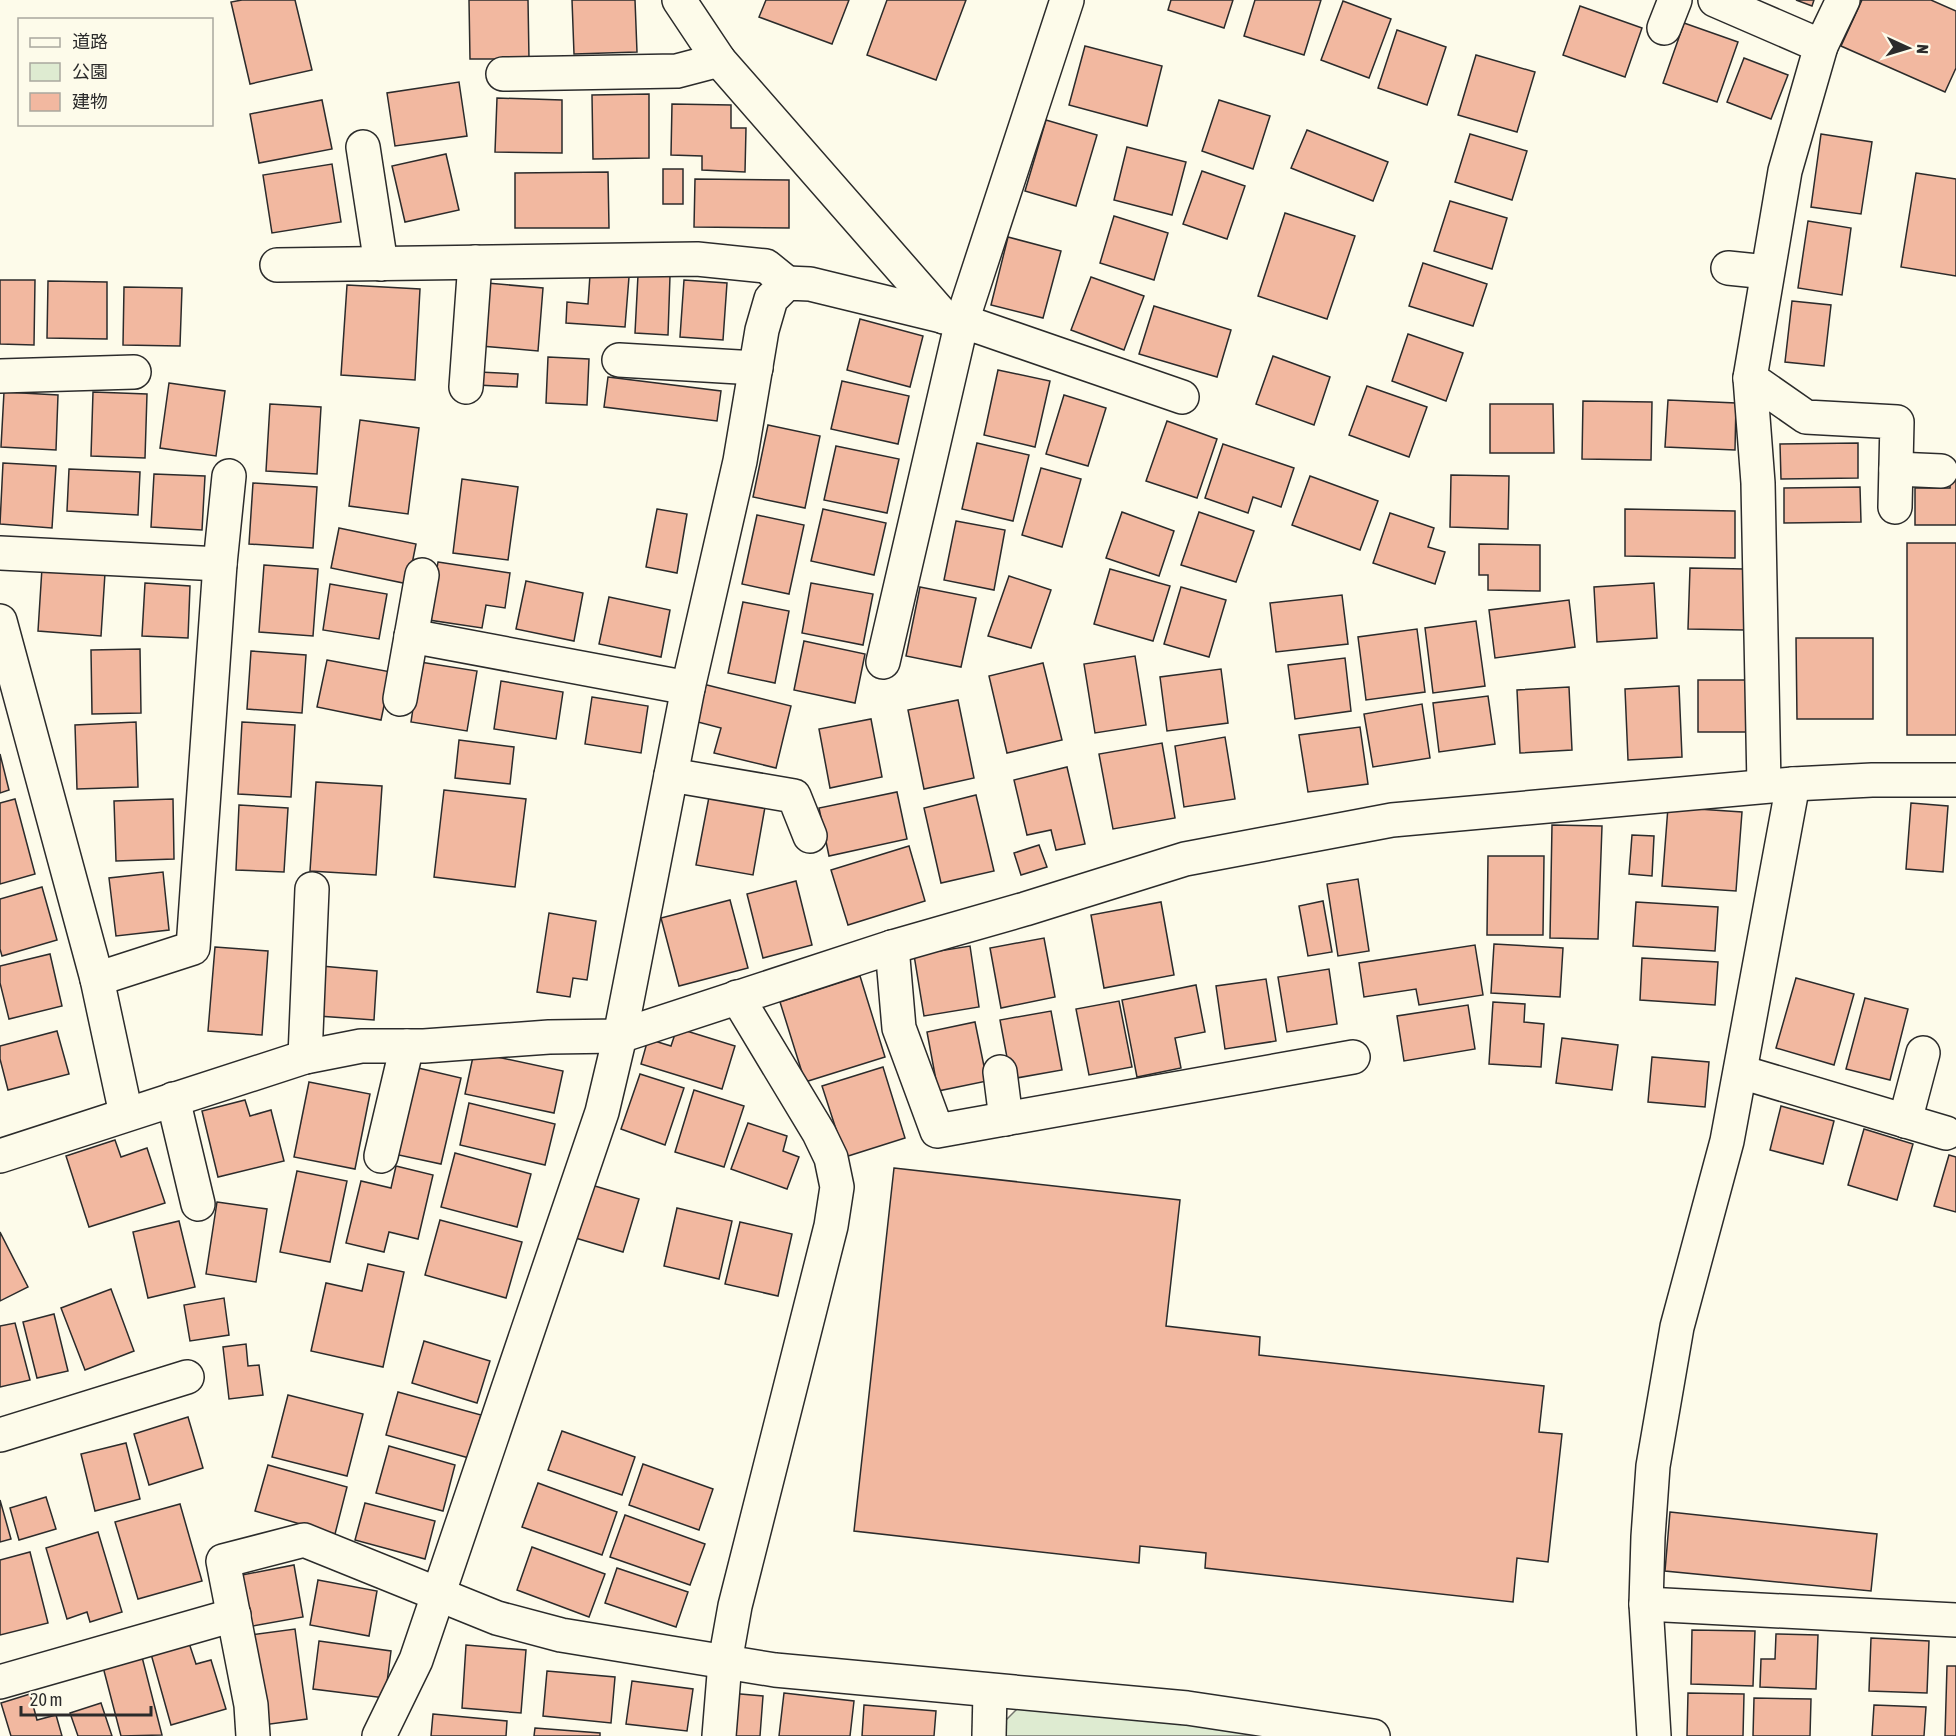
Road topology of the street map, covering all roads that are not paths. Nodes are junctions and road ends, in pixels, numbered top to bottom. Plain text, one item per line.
1 (679, 0) edge
2 (1067, 0) edge
3 (1714, 0) edge
4 (1844, 0) edge
5 (1821, 46) junction
6 (719, 60) junction
7 (503, 74) dead end
8 (363, 147) dead end
9 (475, 262) junction
10 (381, 264) junction
11 (277, 265) dead end
12 (1728, 268) dead end
13 (1767, 272) junction
14 (787, 284) junction
15 (953, 319) junction
16 (619, 360) dead end
17 (756, 368) junction
18 (134, 372) dead end
19 (0, 376) edge
20 (1750, 378) junction
21 (466, 387) dead end
22 (1182, 397) dead end
23 (1896, 469) junction
24 (1941, 471) dead end
25 (229, 476) dead end
26 (1895, 507) dead end
27 (0, 553) edge
28 (220, 564) junction
29 (422, 575) dead end
30 (0, 621) edge
31 (411, 636) junction
32 (883, 662) dead end
33 (688, 688) junction
34 (400, 699) dead end
35 (671, 775) junction
36 (1956, 780) edge
37 (1778, 785) junction
38 (810, 836) dead end
39 (312, 889) dead end
40 (892, 946) junction
41 (97, 979) junction
42 (737, 996) junction
43 (620, 1036) junction
44 (407, 1046) junction
45 (1923, 1053) dead end
46 (1353, 1057) dead end
47 (305, 1058) junction
48 (1000, 1072) dead end
49 (1741, 1072) junction
50 (173, 1099) junction
51 (126, 1114) junction
52 (1006, 1119) junction
53 (1905, 1121) junction
54 (1946, 1133) dead end
55 (0, 1156) edge
56 (381, 1156) dead end
57 (198, 1204) dead end
58 (187, 1377) dead end
59 (0, 1435) edge
60 (438, 1593) junction
61 (1646, 1604) junction
62 (234, 1615) junction
63 (1956, 1620) edge
64 (725, 1662) junction
65 (0, 1682) edge
66 (990, 1690) junction
67 (1331, 1733) edge
68 (253, 1736) edge
69 (379, 1736) edge
70 (719, 1736) edge
71 (989, 1736) edge
72 (1373, 1736) edge
73 (1654, 1736) edge

1 - 6 street
2 - 15 street
3 - 5 street
4 - 5 street
5 - 13 street
6 - 7 street
6 - 15 street
8 - 10 street
9 - 10 street
9 - 14 street
9 - 21 street
10 - 11 street
12 - 13 street
13 - 20 street
14 - 15 street
14 - 17 street
15 - 22 street
15 - 32 street
16 - 17 street
17 - 33 street
18 - 19 street
20 - 23 street
20 - 37 street
23 - 24 street
23 - 26 street
25 - 28 street
27 - 28 street
28 - 41 street
29 - 31 street
30 - 41 street
31 - 33 street
31 - 34 street
33 - 35 street
35 - 38 street
35 - 43 street
36 - 37 street
37 - 40 street
37 - 49 street
39 - 47 street
40 - 42 street
40 - 52 street
41 - 51 street
42 - 43 street
42 - 64 street
43 - 44 street
43 - 60 street
44 - 47 street
44 - 56 street
45 - 53 street
46 - 52 street
47 - 50 street
48 - 52 street
49 - 53 street
49 - 61 street
50 - 51 street
50 - 57 street
51 - 55 street
53 - 54 street
58 - 59 street
60 - 62 street
60 - 64 street
60 - 69 street
61 - 63 street
61 - 73 street
62 - 65 street
62 - 68 street
64 - 66 street
64 - 70 street
66 - 67 street
66 - 71 street
67 - 72 street

